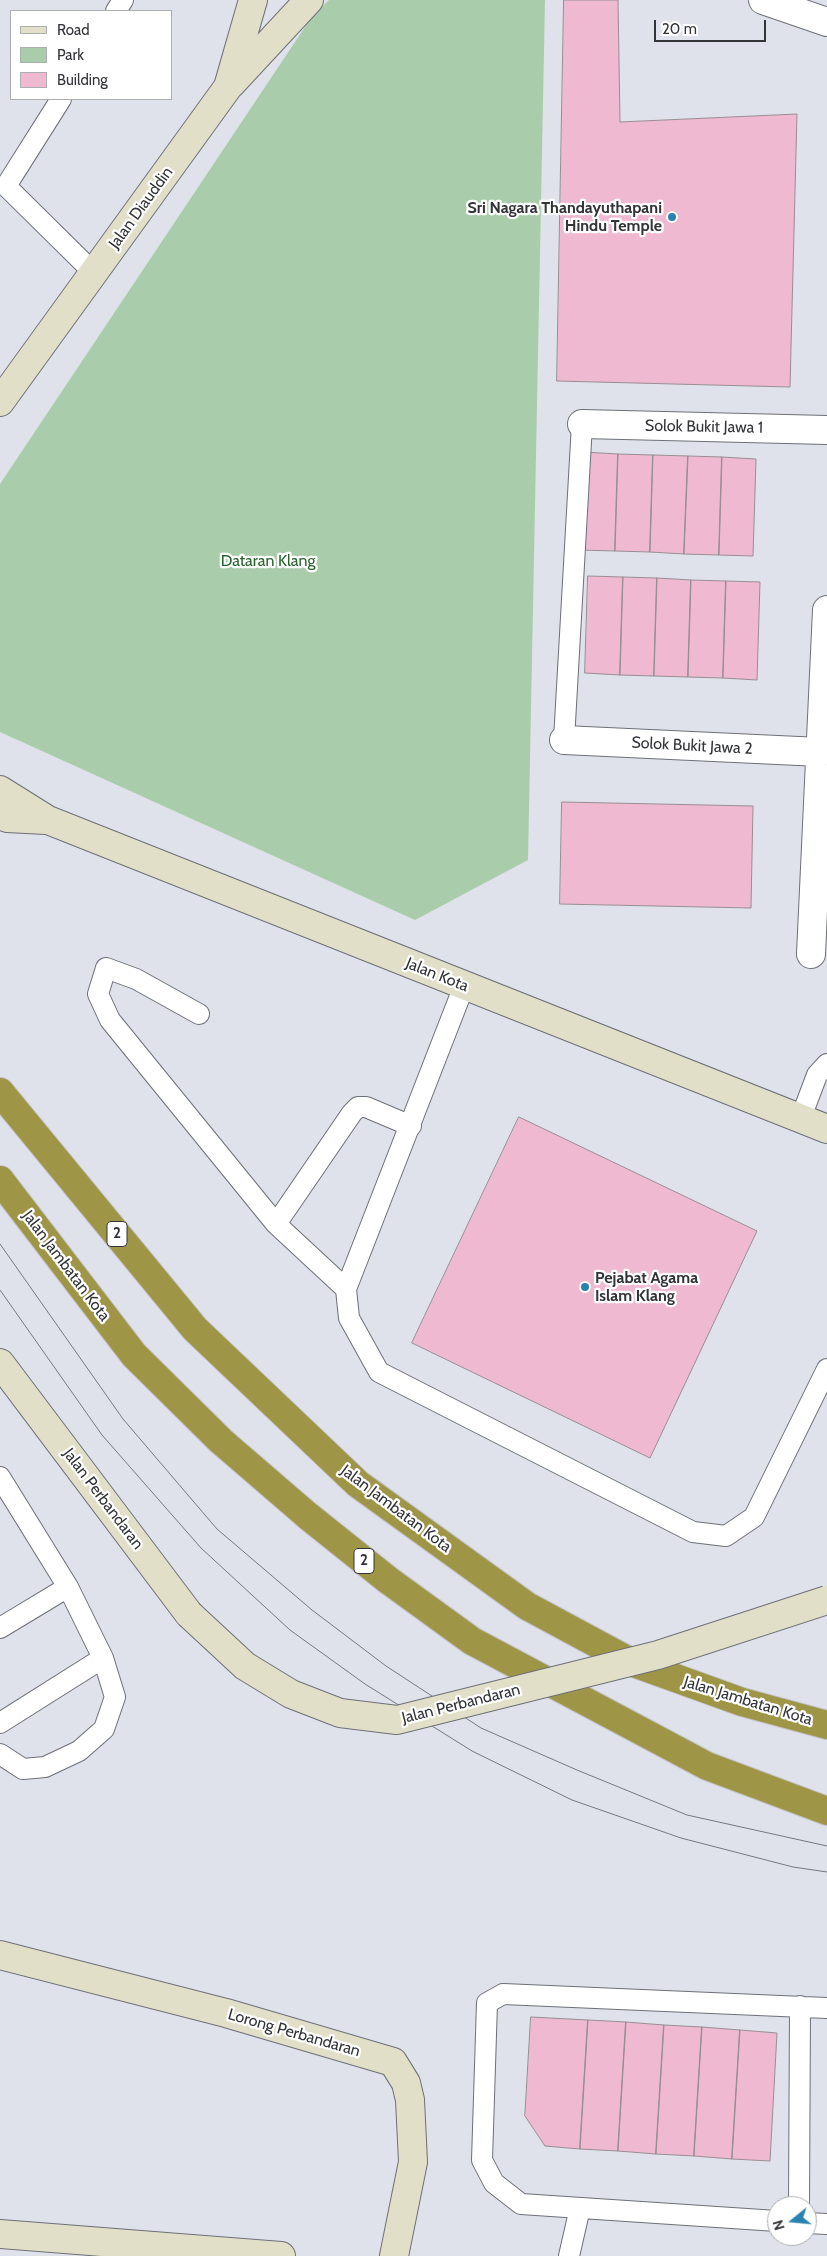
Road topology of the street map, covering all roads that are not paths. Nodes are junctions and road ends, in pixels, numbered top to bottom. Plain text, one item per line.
1 (253, 0) edge
2 (309, 0) edge
3 (763, 0) edge
4 (827, 22) edge
5 (228, 87) junction
6 (60, 100) edge
7 (3, 190) edge
8 (94, 273) junction
9 (0, 402) edge
10 (582, 424) joint
11 (827, 430) edge
12 (827, 610) edge
13 (564, 740) joint
14 (820, 752) junction
15 (0, 790) edge
16 (0, 815) edge
17 (48, 820) junction
18 (811, 954) dead end
19 (464, 986) junction
20 (199, 1014) dead end
21 (827, 1064) edge
22 (0, 1086) edge
23 (0, 1092) edge
24 (800, 1120) junction
25 (411, 1126) junction
26 (827, 1129) edge
27 (39, 1139) junction
28 (0, 1180) edge
29 (276, 1224) junction
30 (346, 1289) junction
31 (0, 1363) edge
32 (827, 1369) edge
33 (3, 1489) edge
34 (68, 1587) junction
35 (827, 1600) edge
36 (0, 1628) edge
37 (103, 1658) junction
38 (0, 1722) edge
39 (827, 1725) edge
40 (0, 1754) edge
41 (827, 1811) edge
42 (0, 1955) edge
43 (800, 2006) junction
44 (827, 2008) edge
45 (799, 2196) edge
46 (580, 2208) junction
47 (767, 2220) edge
48 (0, 2234) edge
49 (282, 2256) edge
50 (394, 2256) edge
51 (569, 2256) edge

1 - 5 street, Jalan Diauddin
2 - 5 street
3 - 4 street
5 - 8 street, Jalan Diauddin
6 - 7 lane
7 - 8 lane
8 - 9 street, Jalan Diauddin
10 - 11 street, Solok Bukit Jawa 1
10 - 13 lane
12 - 14 street
13 - 14 street, Solok Bukit Jawa 2
14 - 18 street
15 - 17 street, Jalan Kota
16 - 17 street, Jalan Kota
17 - 19 street, Jalan Kota
19 - 24 street, Jalan Kota
19 - 25 lane
20 - 29 lane
21 - 24 lane
22 - 27 highway
23 - 27 highway, Jalan Jambatan Kota / 2
24 - 26 street, Jalan Kota
25 - 29 lane
25 - 30 lane
27 - 39 highway, Jalan Jambatan Kota / 2
28 - 41 highway, Jalan Jambatan Kota / 2
29 - 30 lane
30 - 32 lane
31 - 35 street, Jalan Perbandaran, bridge
33 - 34 lane
34 - 36 lane
34 - 37 lane
37 - 38 lane
37 - 40 lane
42 - 50 street, Lorong Perbandaran
43 - 44 lane
43 - 45 lane
43 - 46 lane
46 - 47 lane
46 - 51 lane
48 - 49 street

